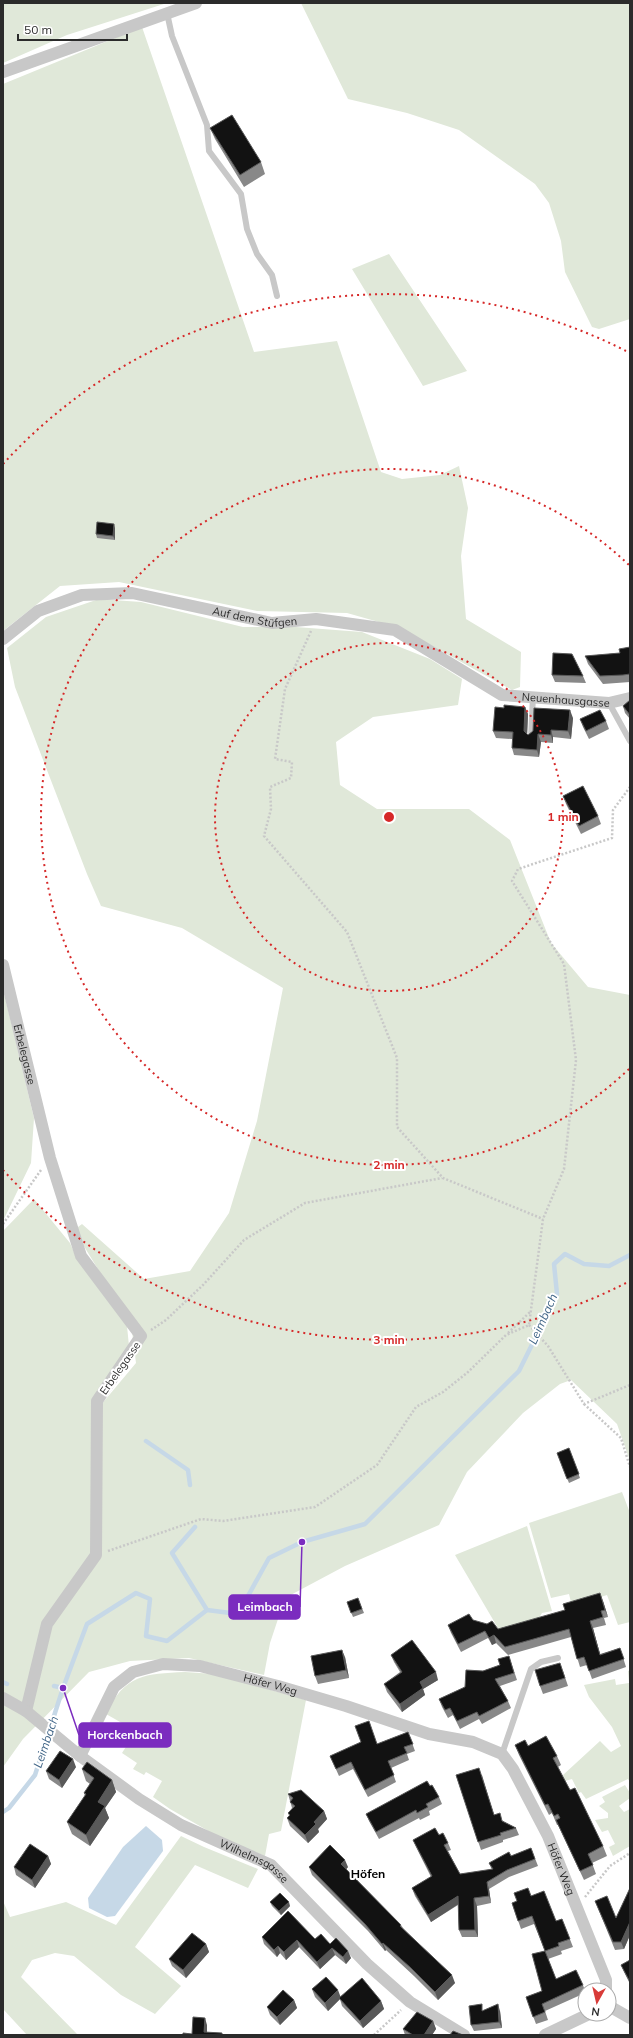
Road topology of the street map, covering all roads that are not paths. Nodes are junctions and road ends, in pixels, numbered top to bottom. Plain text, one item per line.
1 (196, 3) edge
2 (167, 13) junction
3 (3, 72) edge
4 (277, 296) dead end
5 (3, 639) edge
6 (502, 695) joint
7 (533, 696) junction
8 (630, 698) edge
9 (609, 703) junction
10 (531, 738) edge
11 (630, 741) edge
12 (3, 965) edge
13 (558, 1658) dead end
14 (3, 1698) edge
15 (26, 1711) junction
16 (502, 1754) junction
17 (80, 1756) junction
18 (606, 1982) edge
19 (617, 2011) edge
20 (630, 2018) edge
21 (577, 2019) edge
22 (464, 2035) edge
23 (545, 2035) edge

1 - 2 street
2 - 3 street
2 - 4 lane
5 - 6 street, Auf dem Stüfgen
6 - 7 street, Neuenhausgasse
7 - 9 street, Neuenhausgasse
7 - 10 lane
8 - 9 street, Neuenhausgasse
9 - 11 lane
12 - 15 street, Erbelegasse
13 - 16 lane
14 - 15 street, Wilhelmsgasse
15 - 17 street, Wilhelmsgasse
16 - 17 street, Höfer Weg
16 - 18 street, Höfer Weg
17 - 22 street, Wilhelmsgasse
19 - 20 street
21 - 23 street

